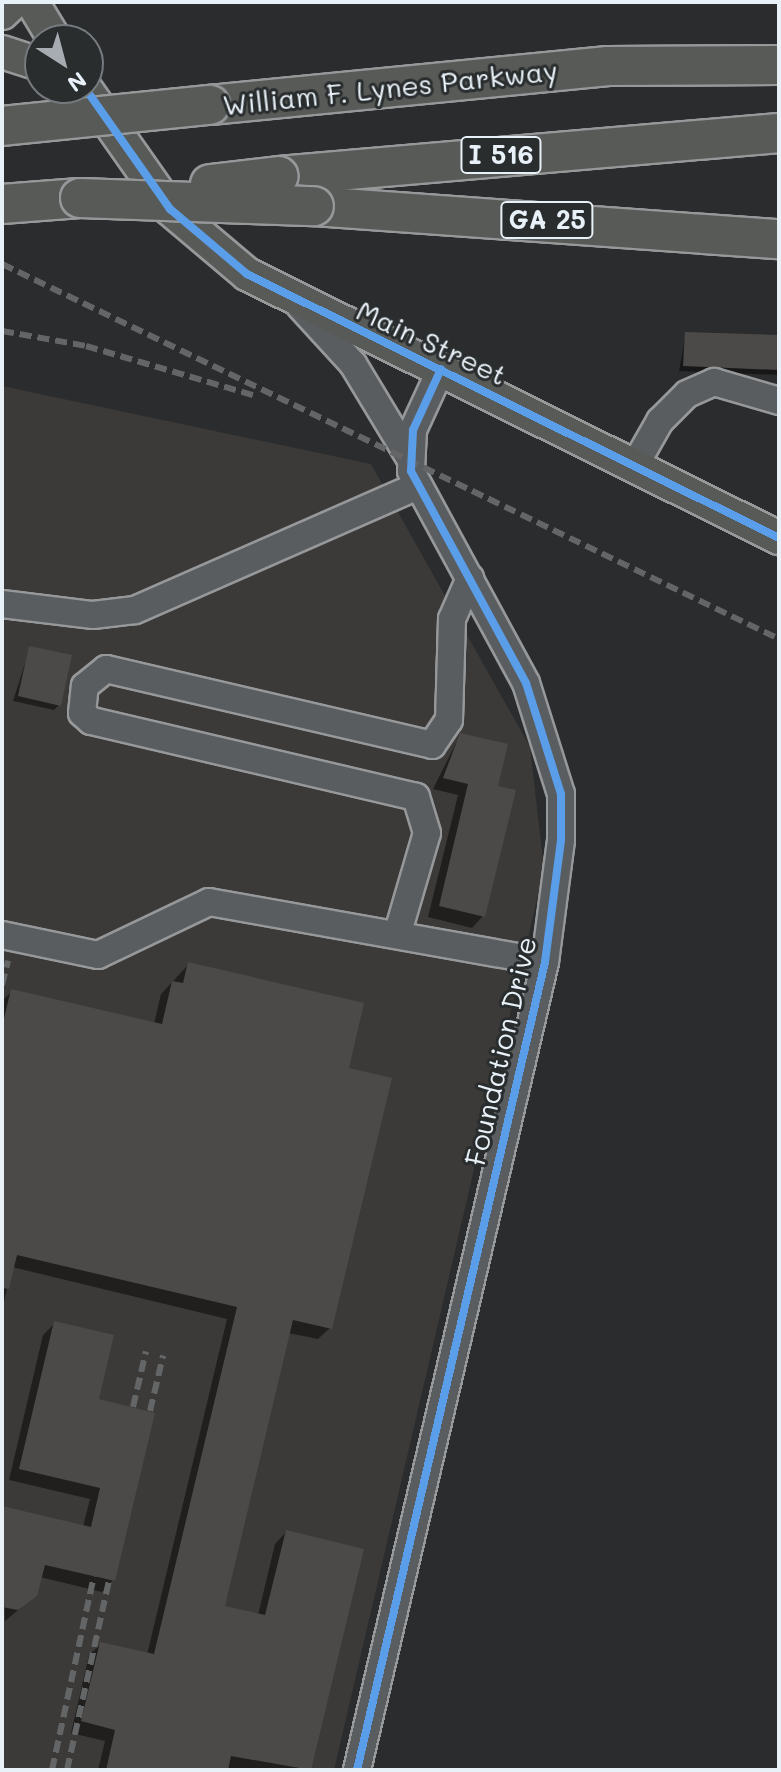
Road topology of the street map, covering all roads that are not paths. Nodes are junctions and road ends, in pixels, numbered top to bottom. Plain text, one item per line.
1 (14, 2) edge
2 (32, 2) edge
3 (2, 13) edge
4 (45, 24) edge
5 (779, 40) edge
6 (2, 52) edge
7 (24, 59) edge
8 (779, 65) edge
9 (608, 66) junction
10 (94, 104) edge
11 (2, 126) edge
12 (779, 133) edge
13 (80, 198) junction
14 (2, 204) edge
15 (779, 239) edge
16 (297, 303) junction
17 (441, 369) junction
18 (779, 401) edge
19 (409, 457) junction
20 (635, 465) junction
21 (417, 486) junction
22 (779, 538) edge
23 (470, 578) junction
24 (2, 604) edge
25 (398, 932) junction
26 (2, 935) edge
27 (545, 962) junction
28 (357, 1770) edge

1 - 3 main road
2 - 4 main road
5 - 9 highway
6 - 7 main road
8 - 9 highway, William F. Lynes Parkway
9 - 11 highway, William F. Lynes Parkway, bridge
10 - 16 main road, Main Street
12 - 13 highway, I 516, bridge
13 - 14 highway, I 516
13 - 15 highway, GA 25, bridge
16 - 17 main road, Main Street
16 - 19 street
17 - 19 street, Foundation Drive
17 - 20 main road, Main Street
18 - 20 street
19 - 21 street, Foundation Drive
20 - 22 main road, Main Street
21 - 23 street, Foundation Drive
21 - 24 street
23 - 25 street
23 - 27 street, Foundation Drive
25 - 26 street
25 - 27 street
27 - 28 street, Foundation Drive

